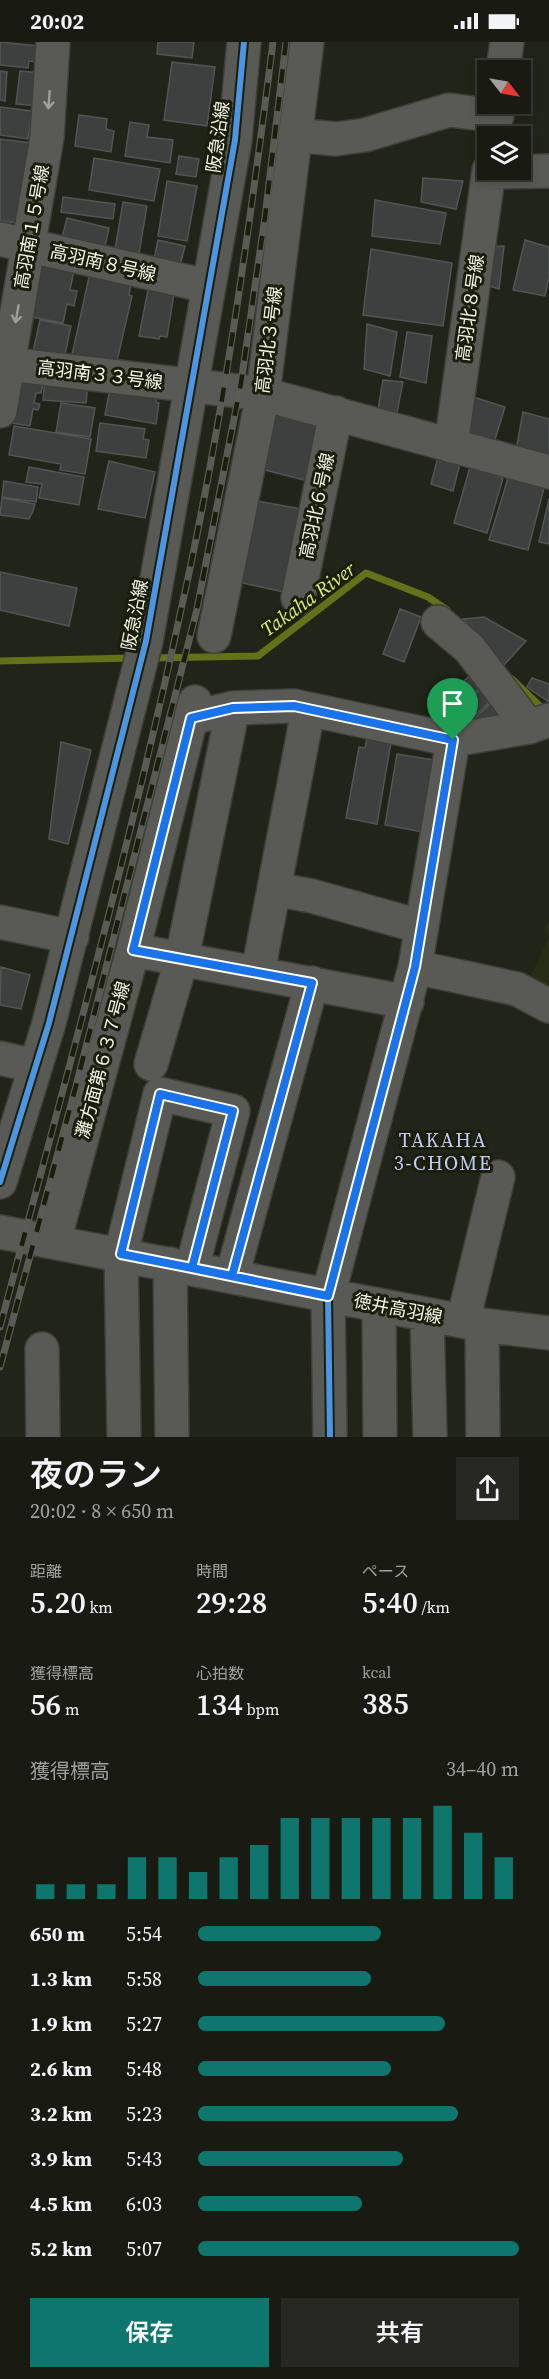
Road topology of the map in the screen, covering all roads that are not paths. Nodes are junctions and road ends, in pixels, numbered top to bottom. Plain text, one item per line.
1 (53, 42) edge
2 (244, 42) edge
3 (307, 42) edge
4 (507, 42) edge
5 (504, 60) edge
6 (496, 119) edge
7 (295, 135) junction
8 (531, 171) edge
9 (549, 171) edge
10 (488, 180) edge
11 (15, 243) edge
12 (207, 286) junction
13 (8, 364) junction
14 (191, 386) junction
15 (263, 394) junction
16 (0, 411) edge
17 (336, 413) junction
18 (452, 446) junction
19 (549, 472) edge
20 (298, 598) dead end
21 (438, 622) dead end
22 (214, 636) dead end
23 (233, 708) junction
24 (308, 711) junction
25 (538, 724) edge
26 (453, 740) junction
27 (274, 889) junction
28 (0, 922) edge
29 (422, 927) junction
30 (72, 937) junction
31 (133, 950) junction
32 (182, 958) junction
33 (415, 967) junction
34 (258, 972) junction
35 (312, 983) junction
36 (407, 1002) junction
37 (549, 1006) edge
38 (0, 1058) edge
39 (150, 1064) dead end
40 (36, 1066) junction
41 (498, 1177) dead end
42 (0, 1182) edge
43 (0, 1232) edge
44 (54, 1241) junction
45 (121, 1254) junction
46 (181, 1266) junction
47 (232, 1276) junction
48 (328, 1296) junction
49 (379, 1306) junction
50 (428, 1315) junction
51 (472, 1323) junction
52 (549, 1333) edge
53 (42, 1349) dead end
54 (42, 1437) edge
55 (124, 1437) edge
56 (172, 1437) edge
57 (330, 1437) edge
58 (380, 1437) edge
59 (430, 1437) edge
60 (483, 1437) edge

1 -> 11 street, 高羽南１５号線
2 - 12 street, 阪急沿線
3 - 7 street, 高羽北３号線
4 - 5 street
6 - 7 street
7 - 15 street, 高羽北３号線
8 - 9 street
10 - 18 street, 高羽北８号線
11 - 12 street, 高羽南８号線
11 -> 13 street, 高羽南１５号線
12 - 14 street, 阪急沿線
13 - 14 street, 高羽南３３号線
13 - 16 street, 高羽南１５号線
14 - 15 street, 高羽南３３号線
14 - 30 street, 阪急沿線
15 - 17 street, 高羽南３３号線
15 - 22 street, 高羽北３号線
17 - 18 street, 高羽南３３号線
17 - 20 street, 高羽北６号線
18 - 19 street, 高羽南３３号線
21 - 25 street
23 - 24 street, 灘方面第６３７号線
23 - 31 street, 灘方面第６３７号線
23 - 32 street
24 - 26 street, 灘方面第６３７号線
24 - 27 street
25 - 26 street
26 - 29 street
27 - 29 street
27 - 34 street
28 - 30 street
29 - 33 street
30 - 40 street, 阪急沿線
31 - 32 street
31 - 44 street, 灘方面第６３７号線
32 - 34 street
32 - 39 street
33 - 36 street
33 - 37 street
34 - 35 street
35 - 36 street
35 - 47 street
36 - 48 street
38 - 40 street
40 - 42 street, 阪急沿線
41 - 51 street
43 - 44 street, 徳井高羽線
44 - 45 street, 徳井高羽線
45 - 46 street, 徳井高羽線
45 - 46 street
45 - 55 street
46 - 47 street, 徳井高羽線
46 - 56 street
47 - 48 street, 徳井高羽線
48 - 49 street, 徳井高羽線
48 - 57 street
49 - 50 street, 徳井高羽線
49 - 58 street
50 - 51 street, 徳井高羽線
50 - 59 street
51 - 52 street, 徳井高羽線
51 - 60 street
53 - 54 street

